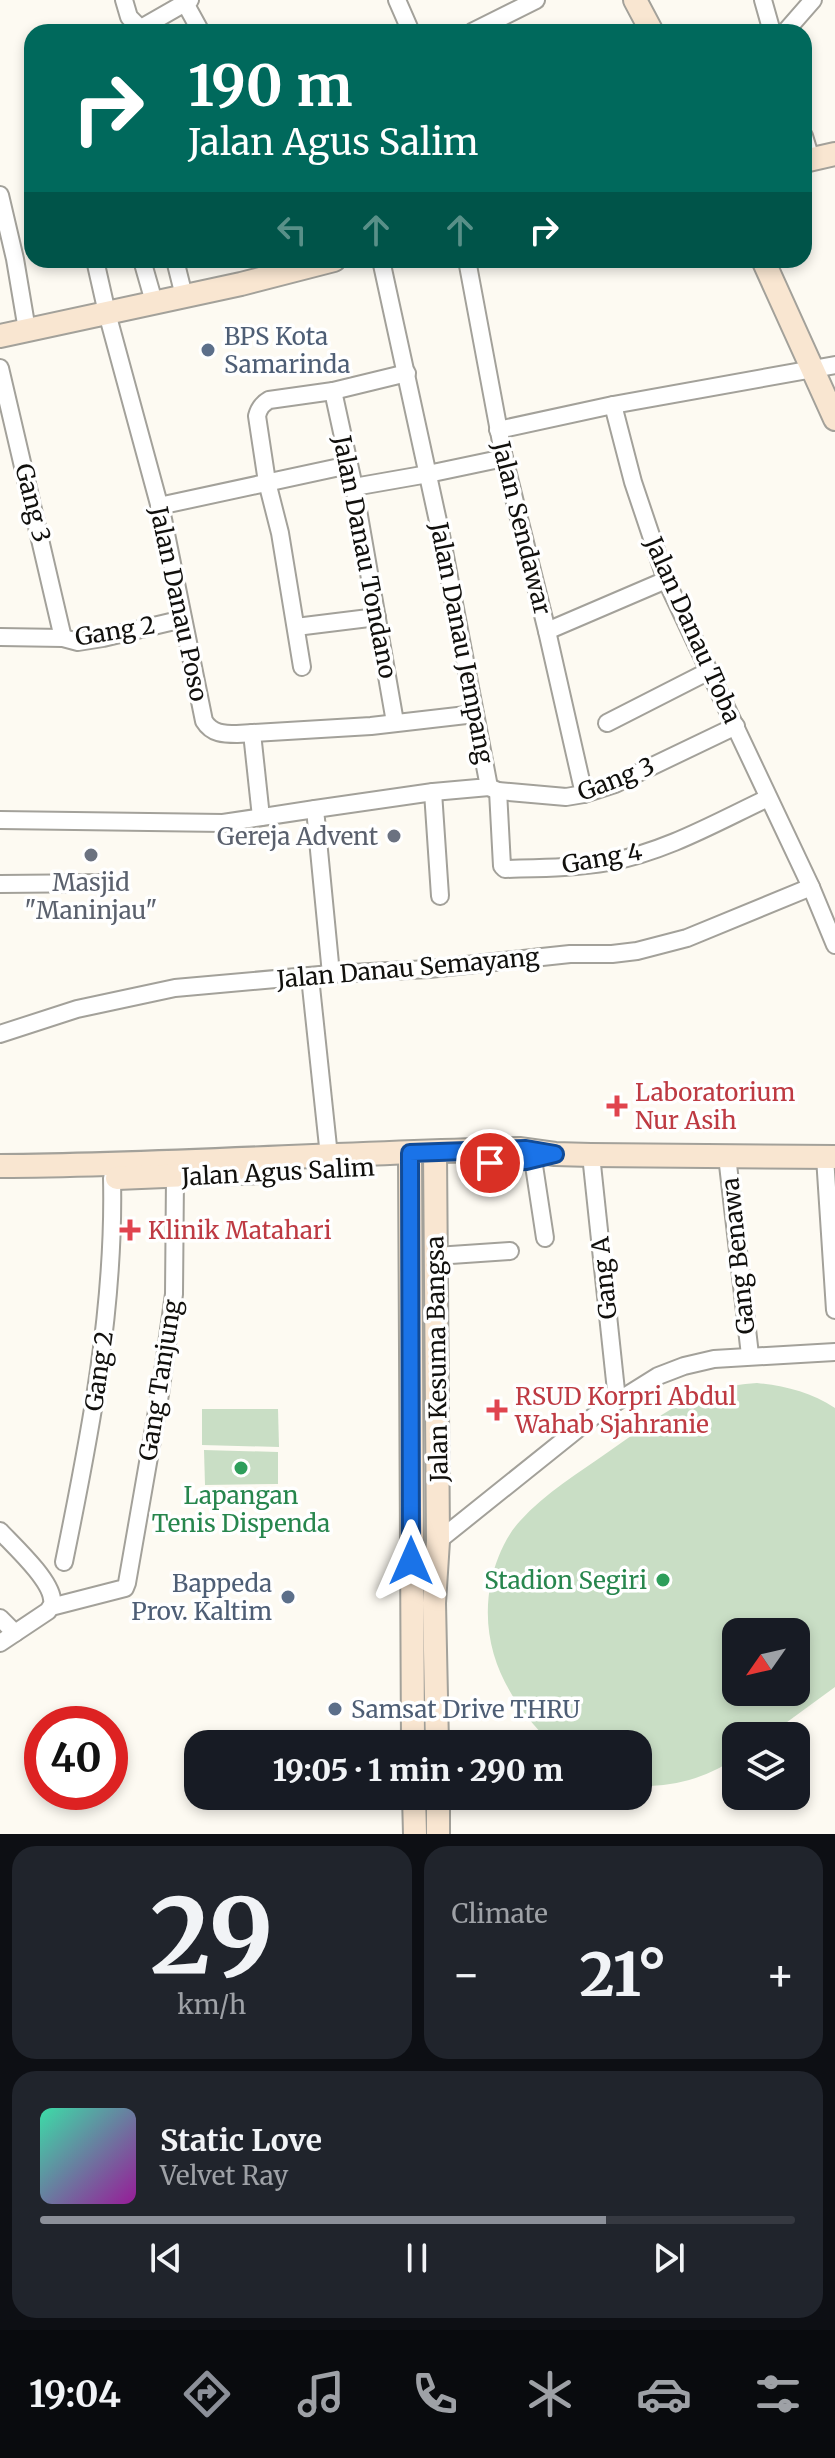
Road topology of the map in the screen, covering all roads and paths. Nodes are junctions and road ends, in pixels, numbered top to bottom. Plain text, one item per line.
1 (124, 0) edge
2 (397, 0) edge
3 (536, 0) edge
4 (635, 0) edge
5 (763, 0) edge
6 (813, 0) edge
7 (188, 1) edge
8 (135, 24) edge
9 (148, 24) edge
10 (198, 24) edge
11 (408, 24) edge
12 (491, 24) edge
13 (648, 24) edge
14 (770, 24) edge
15 (792, 24) edge
16 (835, 154) edge
17 (812, 159) edge
18 (0, 195) edge
19 (97, 268) edge
20 (144, 268) edge
21 (177, 268) edge
22 (301, 268) edge
23 (383, 268) edge
24 (468, 268) edge
25 (766, 268) edge
26 (184, 296) junction
27 (154, 302) junction
28 (107, 313) junction
29 (27, 330) junction
30 (0, 336) edge
31 (835, 365) edge
32 (0, 368) edge
33 (812, 370) junction
34 (407, 373) junction
35 (333, 391) junction
36 (613, 405) junction
37 (835, 419) edge
38 (498, 430) junction
39 (504, 458) junction
40 (349, 465) junction
41 (428, 474) junction
42 (267, 482) junction
43 (354, 487) junction
44 (159, 506) junction
45 (666, 580) junction
46 (377, 617) junction
47 (183, 619) junction
48 (296, 627) junction
49 (547, 631) junction
50 (0, 637) edge
51 (63, 638) junction
52 (302, 667) dead end
53 (709, 671) junction
54 (475, 714) junction
55 (395, 722) junction
56 (607, 723) dead end
57 (736, 726) junction
58 (252, 733) junction
59 (494, 789) junction
60 (433, 792) junction
61 (584, 794) junction
62 (768, 798) junction
63 (315, 809) junction
64 (261, 817) junction
65 (0, 820) edge
66 (108, 883) dead end
67 (0, 884) edge
68 (811, 887) junction
69 (440, 896) dead end
70 (835, 945) edge
71 (331, 974) junction
72 (310, 977) junction
73 (0, 1034) edge
74 (591, 1155) junction
75 (329, 1156) junction
76 (727, 1156) junction
77 (544, 1157) junction
78 (830, 1157) edge
79 (410, 1159) junction
80 (434, 1159) junction
81 (0, 1166) edge
82 (175, 1169) junction
83 (34, 1172) junction
84 (0, 1177) edge
85 (112, 1178) junction
86 (545, 1238) dead end
87 (510, 1251) dead end
88 (436, 1256) junction
89 (835, 1310) edge
90 (835, 1352) edge
91 (750, 1355) junction
92 (617, 1400) junction
93 (0, 1531) edge
94 (438, 1541) junction
95 (64, 1562) dead end
96 (434, 1589) junction
97 (411, 1590) junction
98 (48, 1610) junction
99 (0, 1618) edge
100 (15, 1633) junction
101 (0, 1643) edge
102 (412, 1695) junction
103 (436, 1696) junction
104 (413, 1730) edge
105 (437, 1730) edge
106 (414, 1810) edge
107 (438, 1810) edge
108 (415, 1834) edge
109 (438, 1834) edge

1 - 8 street
2 - 11 street
3 - 12 street
4 - 13 street
5 - 14 street
6 - 15 street
7 - 9 street
7 - 10 street
16 - 17 street
18 - 29 street
19 - 28 street
20 - 27 street
21 - 26 street
22 - 26 street
23 - 34 street, Jalan Danau Jempang
24 - 38 street, Jalan Sendawar
25 - 33 street
26 - 27 street
27 - 28 street
28 - 29 street
28 - 44 street, Jalan Danau Poso
29 - 30 street
31 - 33 street
32 - 51 street, Gang 3
33 - 36 street
33 - 37 street
34 - 35 street
34 - 41 street, Jalan Danau Jempang
35 - 40 street, Jalan Danau Tondano
35 - 42 street
36 - 38 street
36 - 45 street, Jalan Danau Toba
38 - 39 street, Jalan Sendawar
39 - 41 street
39 - 49 street, Jalan Sendawar
40 - 42 street
40 - 43 street, Jalan Danau Tondano
41 - 43 street
41 - 54 street, Jalan Danau Jempang
42 - 44 street
42 - 48 street
43 - 46 street, Jalan Danau Tondano
44 - 47 street, Jalan Danau Poso
45 - 49 street
45 - 53 street, Jalan Danau Toba
46 - 48 street
46 - 55 street, Jalan Danau Tondano
47 - 51 street, Gang 2
47 - 58 street, Jalan Danau Poso
48 - 52 street
49 - 61 street, Jalan Sendawar
50 - 51 street, Gang 2
53 - 56 street
53 - 57 street, Jalan Danau Toba
54 - 55 street, Jalan Danau Poso
54 - 59 street, Jalan Danau Jempang
55 - 58 street, Jalan Danau Poso
57 - 61 street, Gang 3
57 - 62 street, Jalan Danau Toba
58 - 64 street
59 - 60 street, Jalan Danau Jempang
59 - 61 street, Gang 3
59 - 62 street, Gang 4
60 - 63 street, Jalan Danau Jempang
60 - 69 street
62 - 68 street, Jalan Danau Toba
63 - 64 street, Jalan Danau Jempang
63 - 71 street
64 - 65 street, Jalan Danau Jempang
66 - 67 street
68 - 70 street, Jalan Danau Toba
68 - 71 street, Jalan Danau Semayang
71 - 72 street, Jalan Danau Semayang
72 - 73 street, Jalan Danau Semayang
72 - 75 street
74 - 76 street, Jalan Agus Salim
74 - 77 street, Jalan Agus Salim
74 - 92 street, Gang A
75 - 79 street, Jalan Agus Salim
75 - 82 street, Jalan Agus Salim
76 - 78 street, Jalan Agus Salim
76 - 91 street, Gang Benawa
77 - 80 street, Jalan Agus Salim
77 - 86 street
78 - 89 street
79 - 80 street, Jalan Agus Salim
79 - 82 street, Jalan Agus Salim
79 - 97 street, Jalan Kesuma Bangsa
80 - 88 street, Jalan Kesuma Bangsa
81 - 83 street, Jalan Agus Salim
82 - 83 street, Jalan Agus Salim
82 - 85 street, Jalan Agus Salim
82 - 98 street, Gang Tanjung
83 - 84 street, Jalan Agus Salim
83 - 85 street, Jalan Agus Salim
85 - 95 street, Gang 2
87 - 88 street
88 - 94 street, Jalan Kesuma Bangsa
90 - 91 street
91 - 92 street
92 - 94 street
93 - 98 street
94 - 96 street, Jalan Kesuma Bangsa
96 - 97 street
96 - 103 street, Jalan Kesuma Bangsa
97 - 102 street, Jalan Kesuma Bangsa
98 - 100 street
99 - 100 street
100 - 101 street
102 - 103 street
102 - 104 street, Jalan Kesuma Bangsa
103 - 105 street, Jalan Kesuma Bangsa
106 - 108 street
107 - 109 street

